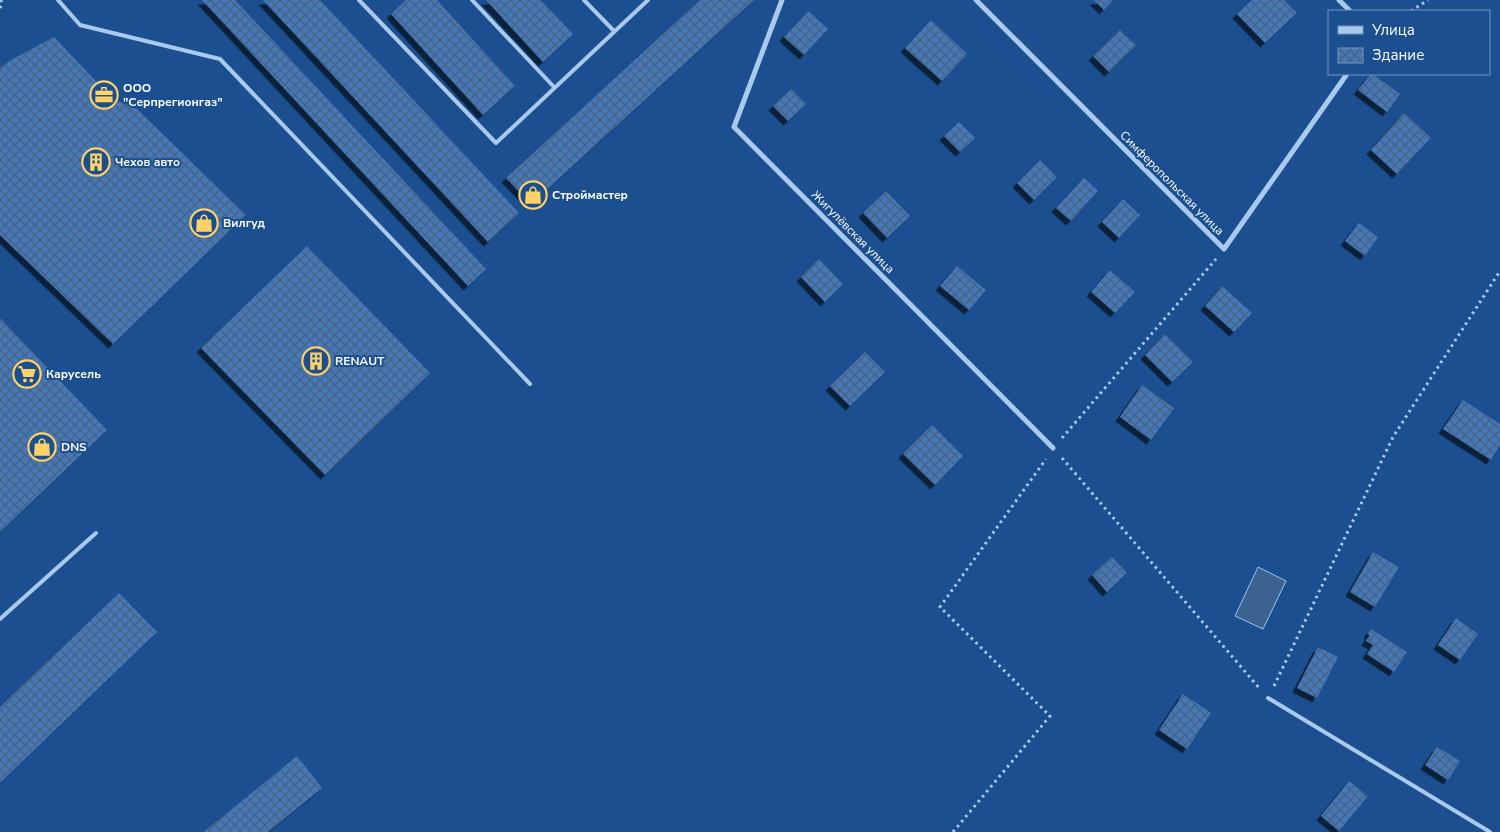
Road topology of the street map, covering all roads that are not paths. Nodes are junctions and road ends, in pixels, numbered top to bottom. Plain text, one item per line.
1 (58, 0) edge
2 (359, 0) edge
3 (472, 0) edge
4 (584, 0) edge
5 (648, 0) edge
6 (782, 0) edge
7 (976, 0) edge
8 (1339, 0) edge
9 (1349, 10) edge
10 (614, 31) junction
11 (1346, 75) edge
12 (554, 87) junction
13 (530, 384) dead end
14 (1053, 448) road end
15 (96, 533) dead end
16 (0, 619) edge
17 (1268, 698) road end
18 (1490, 832) edge

1 - 13 lane
2 - 12 lane
3 - 12 lane
4 - 10 lane
5 - 10 lane
6 - 14 street, Жигулёвская улица
7 - 11 street, Симферопольская улица
8 - 9 street
10 - 12 lane
15 - 16 lane
17 - 18 lane

